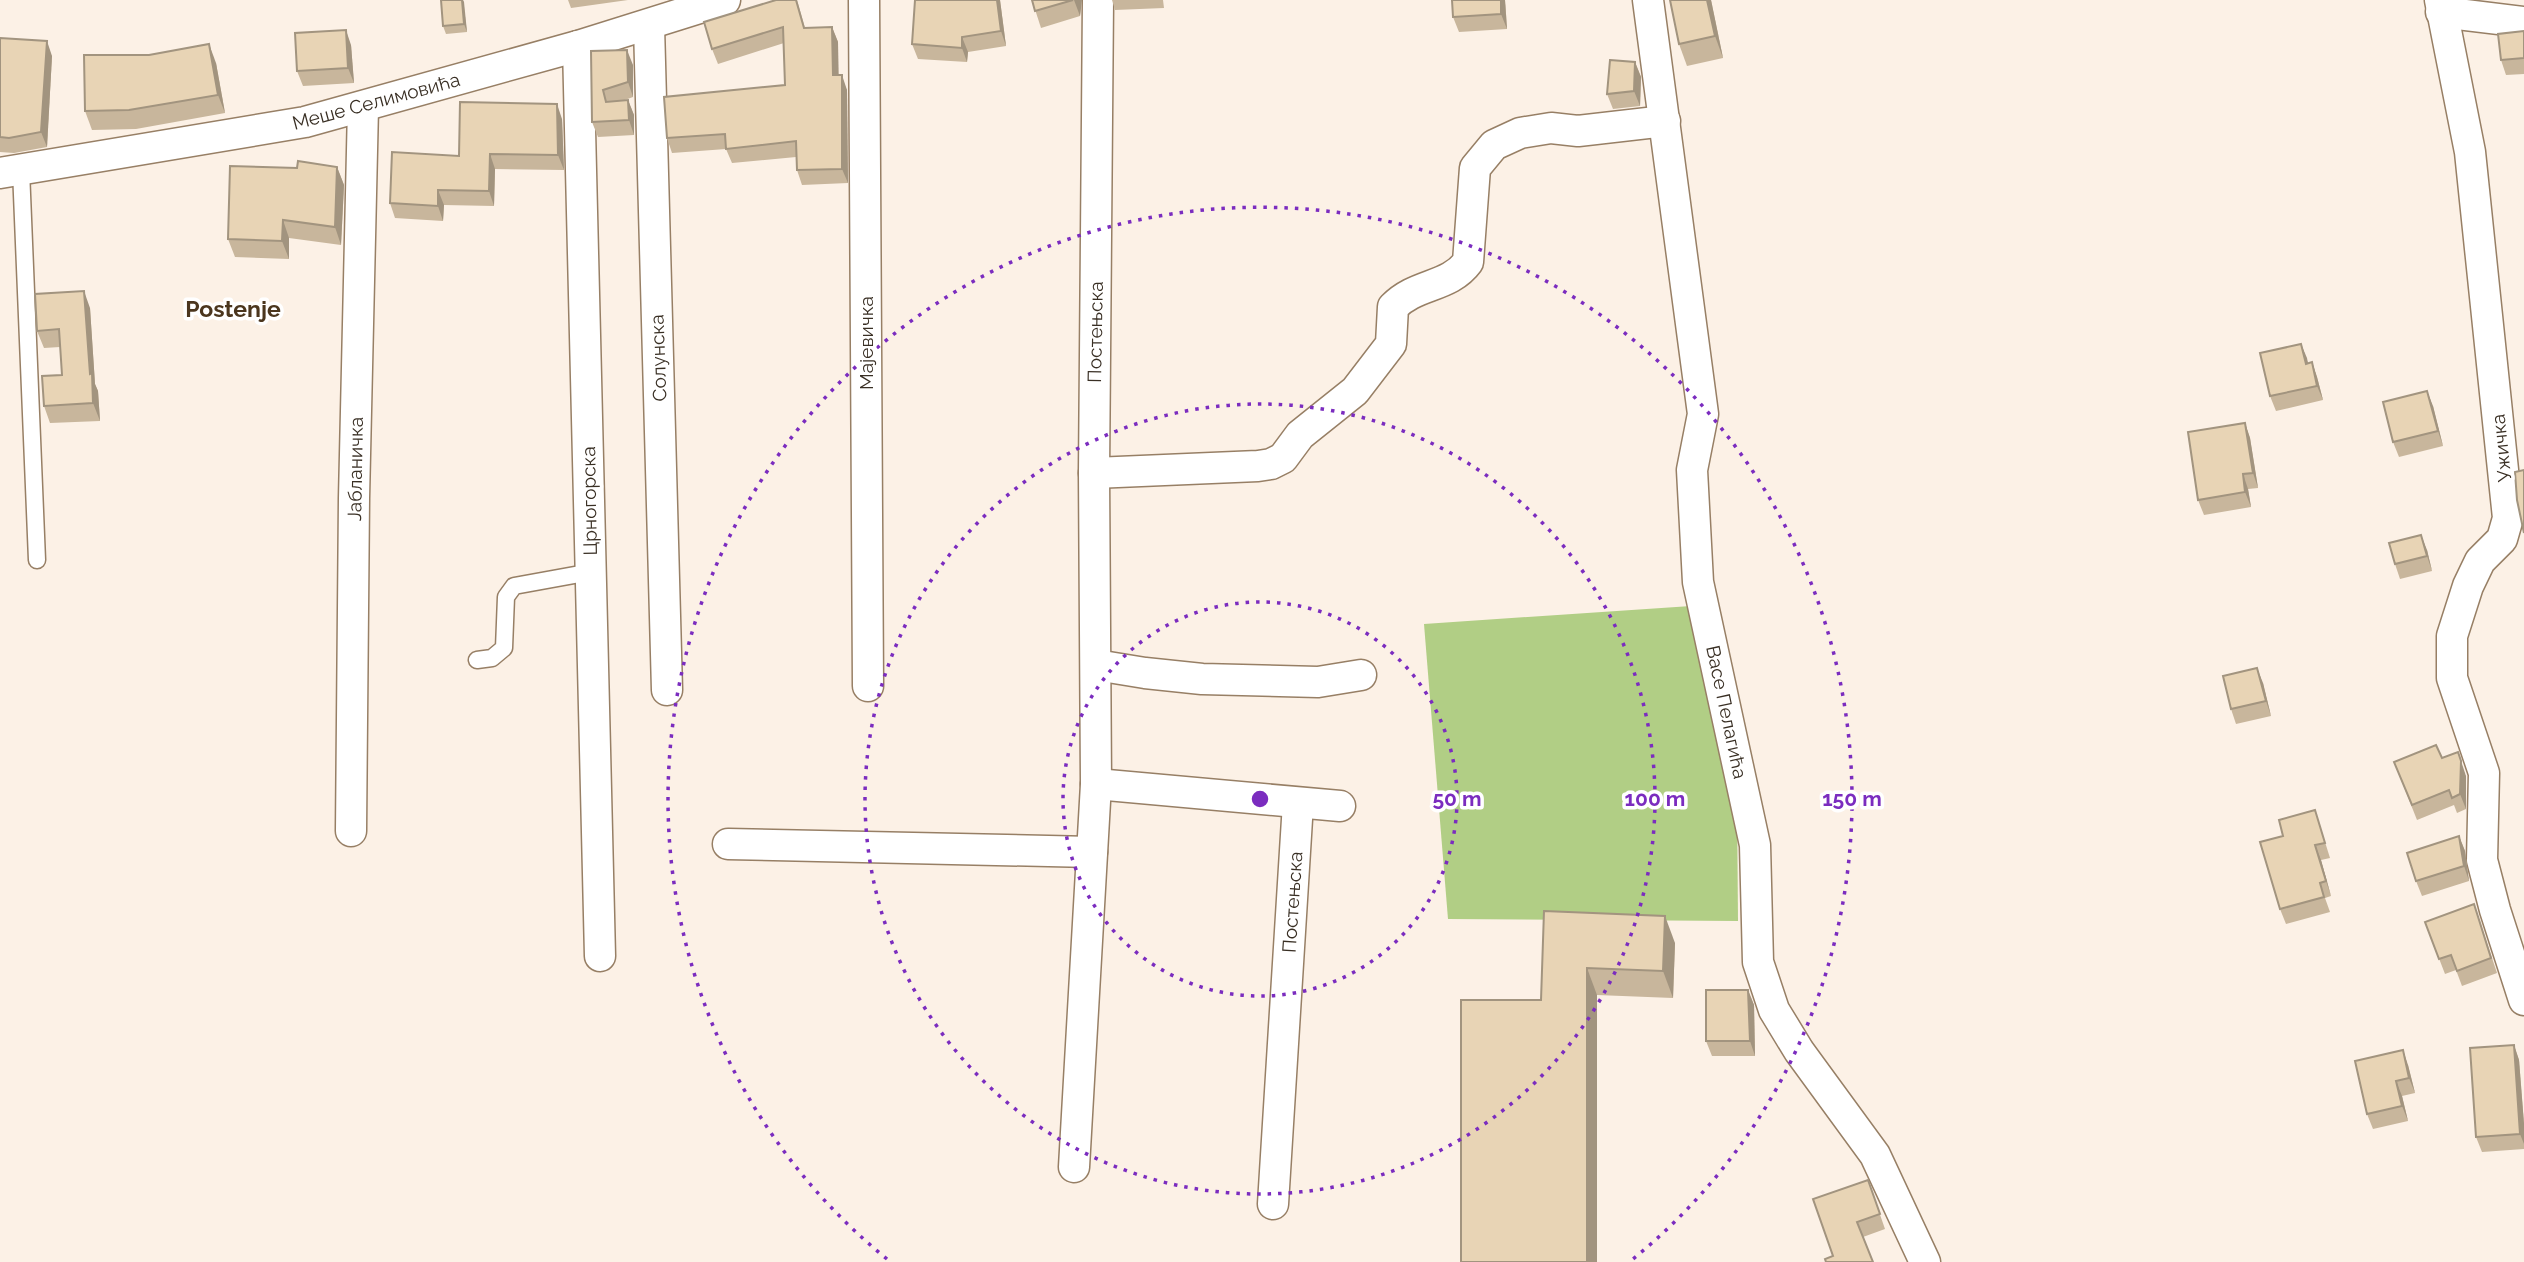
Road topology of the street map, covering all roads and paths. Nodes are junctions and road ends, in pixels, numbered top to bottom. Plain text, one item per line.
1 (724, 0) edge
2 (864, 0) edge
3 (1098, 0) edge
4 (1647, 0) edge
5 (2441, 6) edge
6 (2524, 22) edge
7 (649, 26) junction
8 (578, 46) junction
9 (363, 107) junction
10 (1665, 121) junction
11 (10, 172) edge
12 (1094, 473) junction
13 (37, 559) dead end
14 (591, 572) junction
15 (477, 660) dead end
16 (1096, 665) junction
17 (1362, 675) dead end
18 (868, 686) dead end
19 (667, 691) dead end
20 (1096, 784) junction
21 (1298, 803) junction
22 (1340, 806) dead end
23 (351, 831) dead end
24 (728, 844) dead end
25 (1092, 852) junction
26 (600, 956) dead end
27 (2524, 1000) edge
28 (1074, 1167) dead end
29 (1273, 1204) dead end
30 (1925, 1262) edge

1 - 7 street, Меше Селимовића
2 - 18 street, Мајевичка
3 - 12 street, Постењска
4 - 10 street, Васе Пелагића
5 - 6 street
5 - 27 street, Ужичка
7 - 8 street, Меше Селимовића
7 - 19 street, Солунска
8 - 9 street, Меше Селимовића
8 - 14 street, Црногорска
9 - 11 street, Меше Селимовића
9 - 23 street, Јабланичка
10 - 12 street
10 - 30 street, Васе Пелагића
11 - 13 lane, Меше Селимовића
12 - 16 street, Постењска
14 - 15 lane
14 - 26 street, Црногорска
16 - 17 street
16 - 20 street, Постењска
20 - 21 street
20 - 25 street, Постењска
21 - 22 street
21 - 29 street, Постењска
24 - 25 street
25 - 28 street, Постењска

